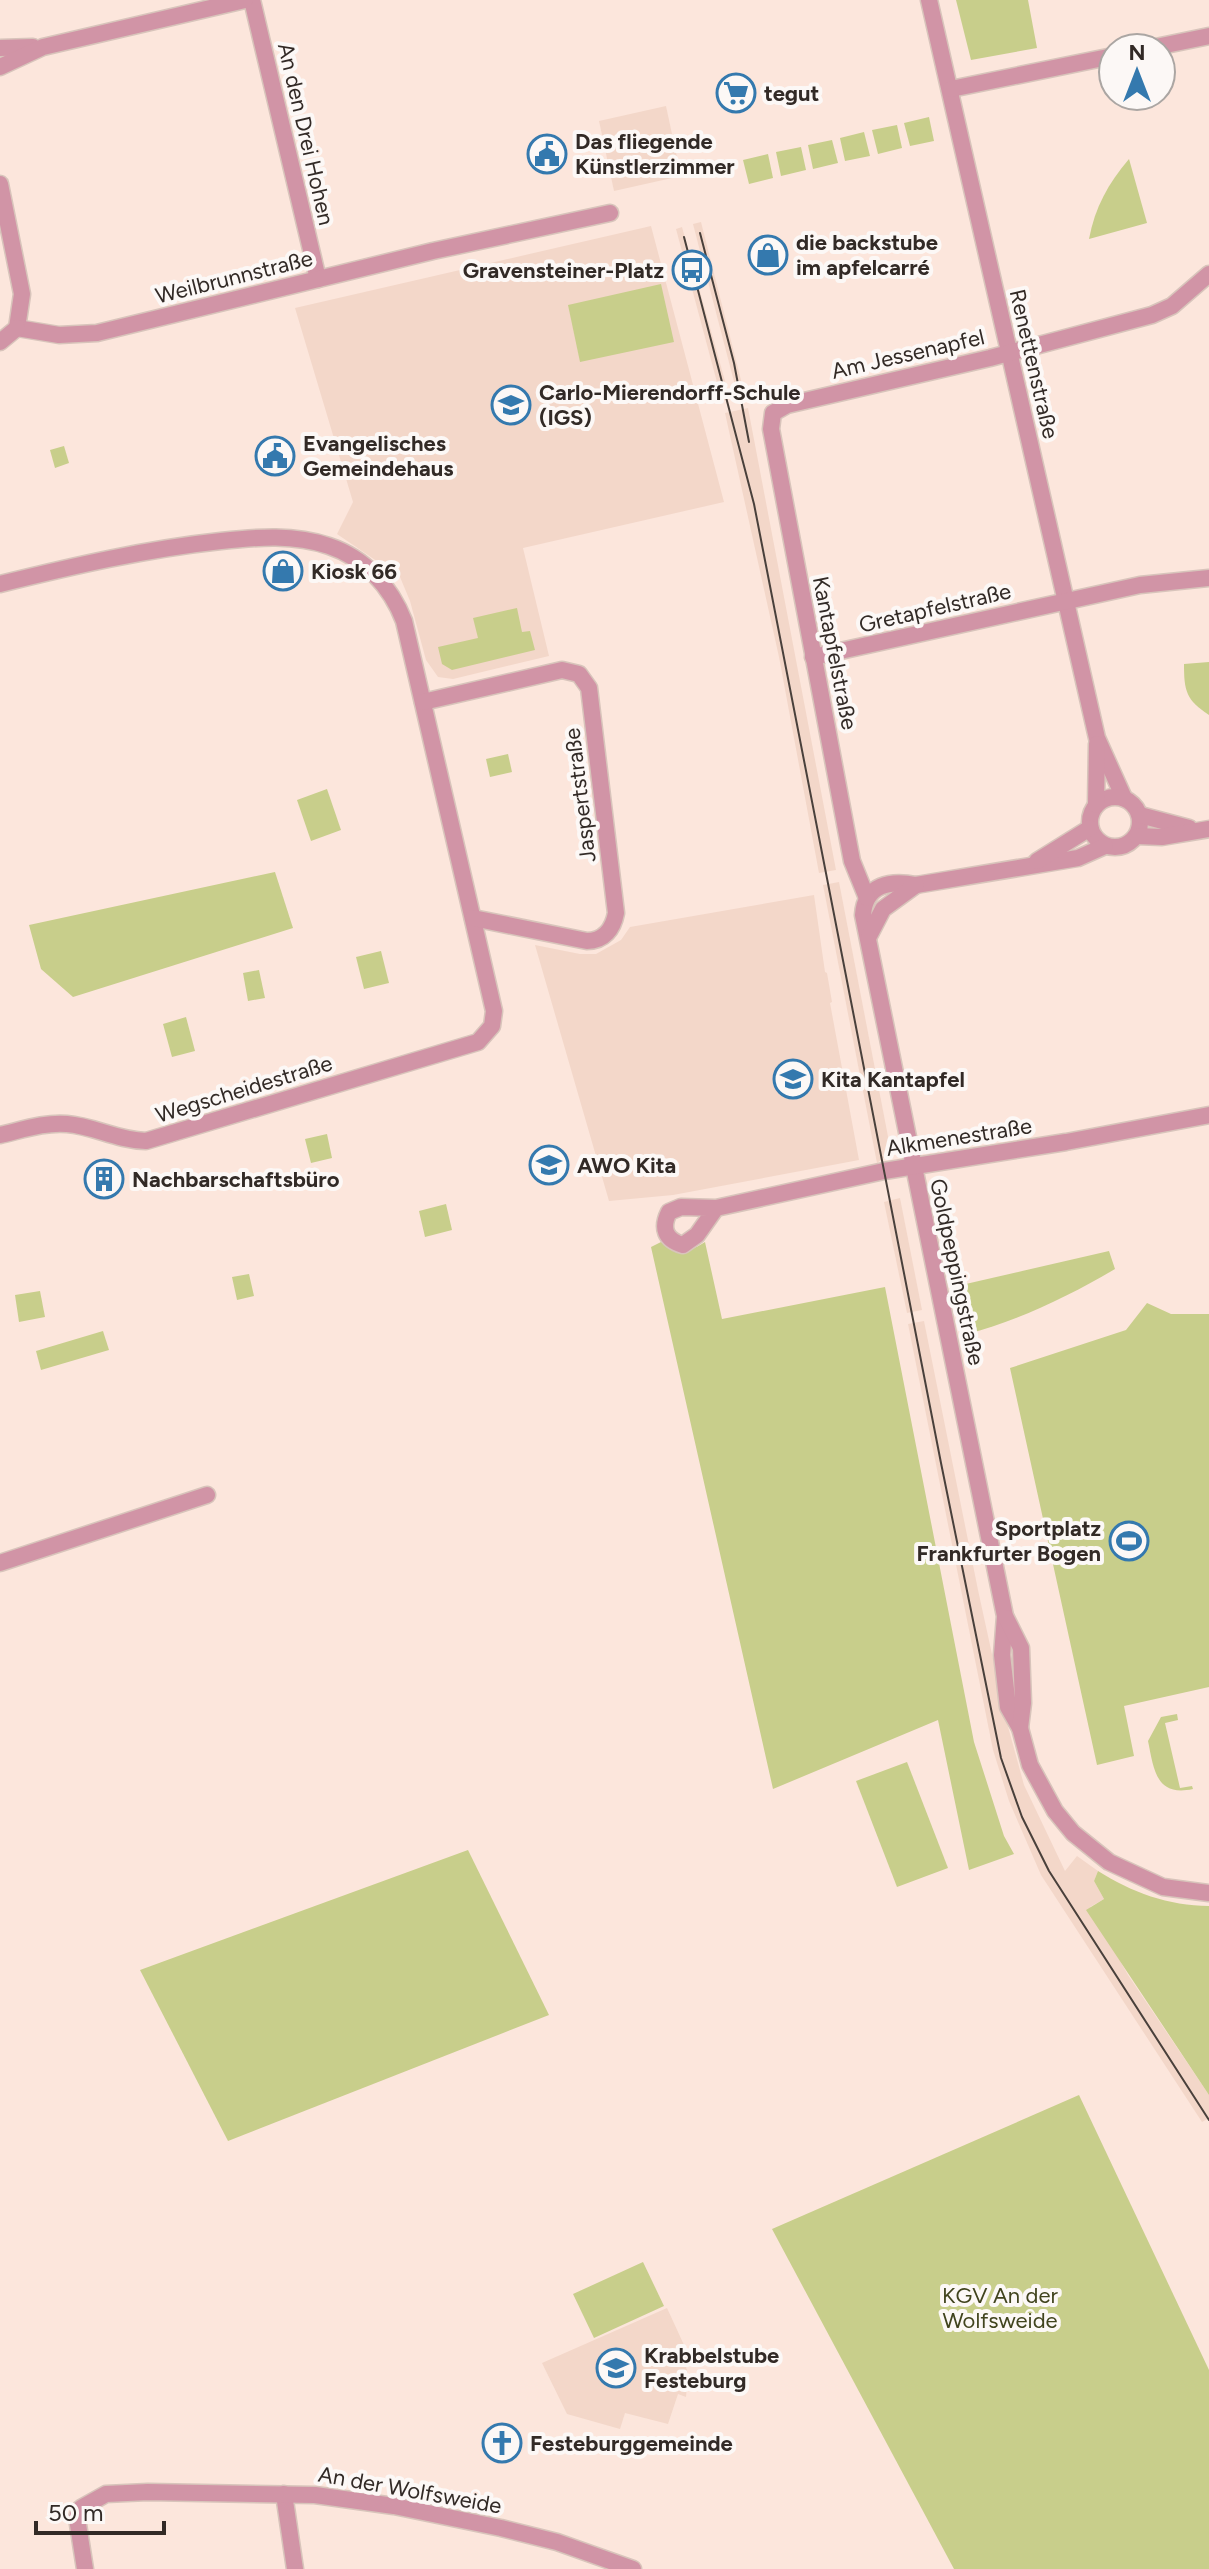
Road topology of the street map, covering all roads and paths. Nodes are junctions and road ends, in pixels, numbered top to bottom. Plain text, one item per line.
1 (245, 0) edge
2 (252, 0) edge
3 (929, 0) edge
4 (1209, 36) edge
5 (1177, 43) edge
6 (43, 47) junction
7 (0, 48) edge
8 (1097, 59) edge
9 (0, 67) edge
10 (951, 89) junction
11 (0, 184) edge
12 (610, 213) dead end
13 (1209, 274) edge
14 (318, 279) junction
15 (17, 328) junction
16 (0, 342) edge
17 (1008, 353) junction
18 (773, 413) joint
19 (1209, 578) edge
20 (0, 584) edge
21 (1066, 601) junction
22 (813, 657) junction
23 (423, 702) junction
24 (1097, 738) junction
25 (1124, 798) junction
26 (1096, 805) junction
27 (1140, 815) junction
28 (1090, 828) junction
29 (1206, 830) edge
30 (1137, 836) junction
31 (1105, 846) junction
32 (1029, 866) junction
33 (916, 885) junction
34 (867, 898) junction
35 (473, 918) junction
36 (869, 936) junction
37 (1209, 1115) edge
38 (0, 1135) edge
39 (913, 1167) junction
40 (716, 1208) dead end
41 (207, 1495) dead end
42 (0, 1563) edge
43 (1209, 1893) edge
44 (284, 2494) junction
45 (85, 2569) edge
46 (295, 2569) edge
47 (633, 2569) edge

1 - 6 street
2 - 14 street, An den Drei Hohen
3 - 10 street, Renettenstraße
4 - 5 street
6 - 7 street
6 - 9 street
8 - 10 street
10 - 17 street, Renettenstraße
11 - 15 street
12 - 14 street, Weilbrunnstraße
13 - 17 street, Am Jessenapfel
14 - 15 street, Weilbrunnstraße
15 - 16 street
17 - 18 street, Am Jessenapfel
17 - 21 street, Renettenstraße
18 - 22 street, Kantapfelstraße
19 - 21 street, Gretapfelstraße
20 - 23 street
21 - 22 street, Gretapfelstraße
21 - 24 street, Renettenstraße
22 - 34 street, Kantapfelstraße
23 - 35 street
23 - 35 street, Jaspertstraße
24 - 25 street, Renettenstraße
24 - 26 street, Renettenstraße
25 - 26 street
25 - 27 street
26 - 28 street
27 - 29 street
27 - 30 street
28 - 31 street
28 - 32 street
29 - 30 street
30 - 31 street
31 - 32 street
32 - 33 street
33 - 34 street
33 - 36 street
34 - 36 street, Goldpeppingstraße
35 - 38 street, Wegscheidestraße
36 - 39 street, Goldpeppingstraße
37 - 39 street, Alkmenestraße
39 - 40 street, Alkmenestraße
39 - 43 street, Goldpeppingstraße
41 - 42 street
44 - 45 street, An der Wolfsweide
44 - 46 street
44 - 47 street, An der Wolfsweide

